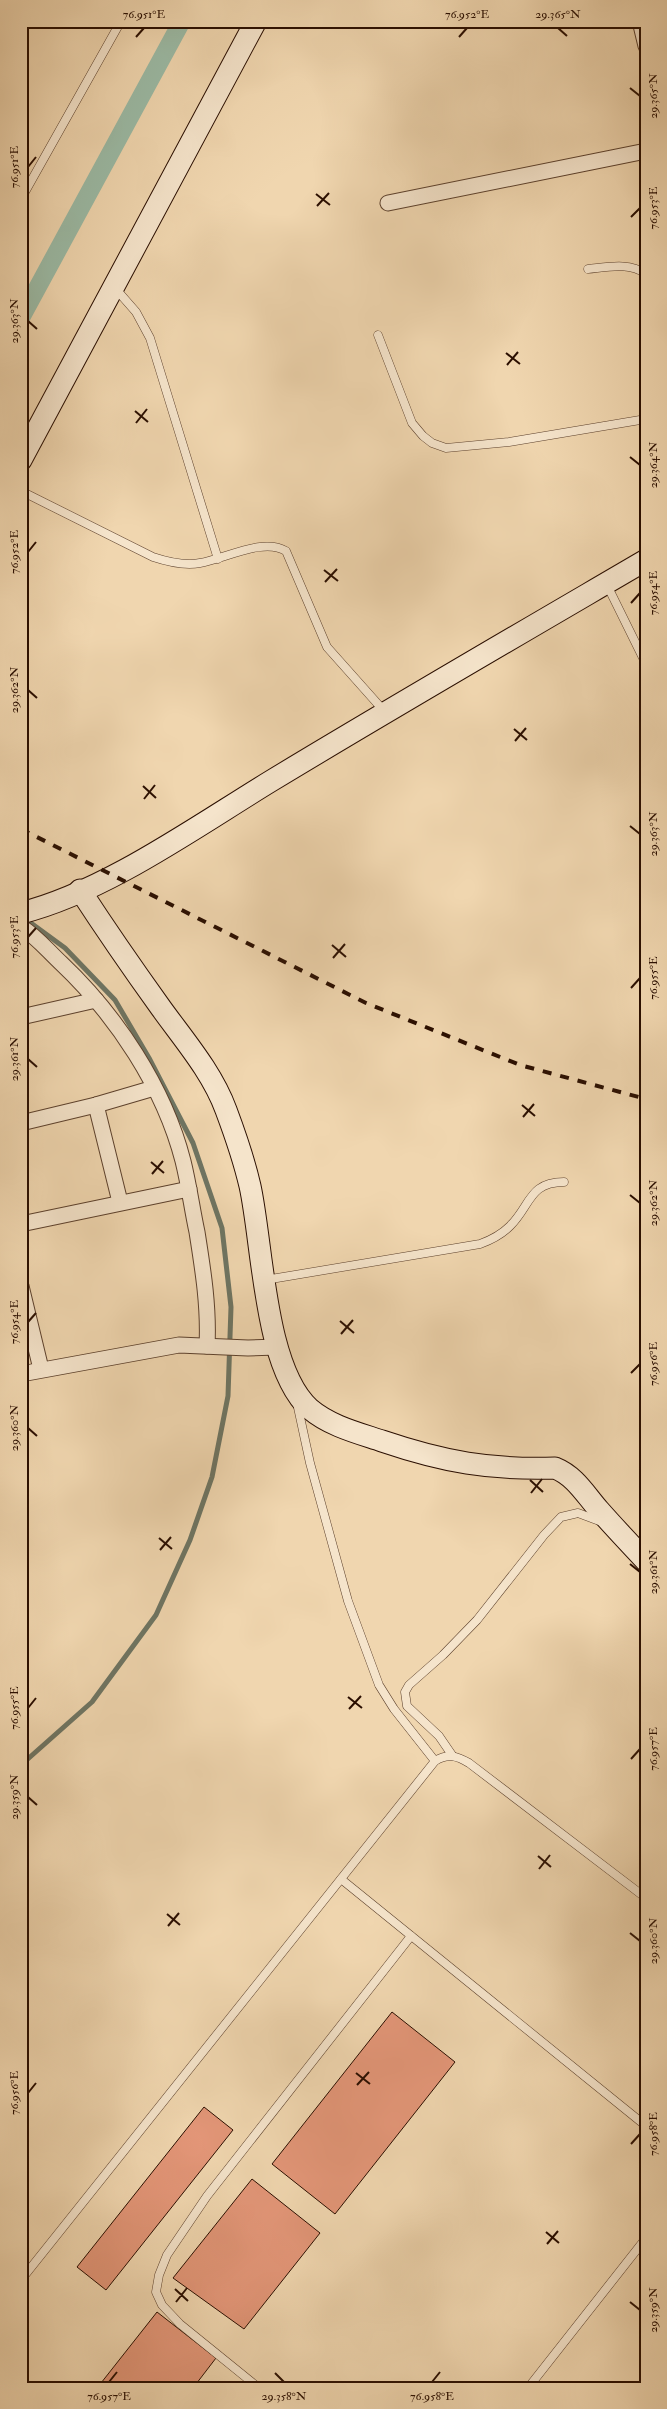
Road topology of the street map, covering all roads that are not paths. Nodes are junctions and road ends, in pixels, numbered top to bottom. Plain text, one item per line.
1 (121, 21) edge
2 (256, 21) edge
3 (640, 21) edge
4 (646, 46) edge
5 (646, 151) edge
6 (21, 199) edge
7 (388, 203) dead end
8 (588, 269) dead end
9 (646, 274) edge
10 (114, 286) junction
11 (378, 335) dead end
12 (646, 419) edge
13 (21, 460) edge
14 (21, 491) edge
15 (218, 559) junction
16 (646, 560) edge
17 (606, 583) junction
18 (646, 664) edge
19 (385, 712) junction
20 (80, 890) junction
21 (30, 911) edge
22 (21, 927) edge
23 (96, 1000) junction
24 (21, 1016) edge
25 (154, 1088) junction
26 (96, 1105) junction
27 (21, 1123) edge
28 (564, 1182) dead end
29 (189, 1189) junction
30 (120, 1202) junction
31 (21, 1224) edge
32 (265, 1280) junction
33 (21, 1286) edge
34 (213, 1346) junction
35 (278, 1347) junction
36 (41, 1369) junction
37 (21, 1374) edge
38 (295, 1391) junction
39 (615, 1528) junction
40 (646, 1561) edge
41 (452, 1755) junction
42 (435, 1761) junction
43 (340, 1880) junction
44 (646, 1898) edge
45 (410, 1936) junction
46 (646, 2126) edge
47 (646, 2238) edge
48 (21, 2280) edge
49 (259, 2388) edge
50 (528, 2388) edge

1 - 6 lane
2 - 10 main road
3 - 4 street
5 - 7 street
8 - 9 lane
10 - 13 main road
10 - 15 lane
11 - 12 lane
14 - 15 lane
15 - 19 lane
16 - 17 main road
17 - 18 lane
17 - 19 main road
19 - 20 main road
20 - 21 main road
20 - 32 main road
22 - 23 street
23 - 24 street
23 - 25 street
25 - 26 street
25 - 29 street
26 - 27 street
26 - 30 street
28 - 32 lane
29 - 30 street
29 - 34 street
30 - 31 street
32 - 35 main road
33 - 36 street
34 - 35 street
34 - 36 street
35 - 38 main road
36 - 37 street
38 - 39 main road
38 - 42 lane
39 - 40 main road
39 - 41 lane
41 - 42 lane
41 - 44 lane
42 - 43 lane
43 - 45 lane
43 - 48 lane
45 - 46 lane
45 - 49 lane
47 - 50 lane

